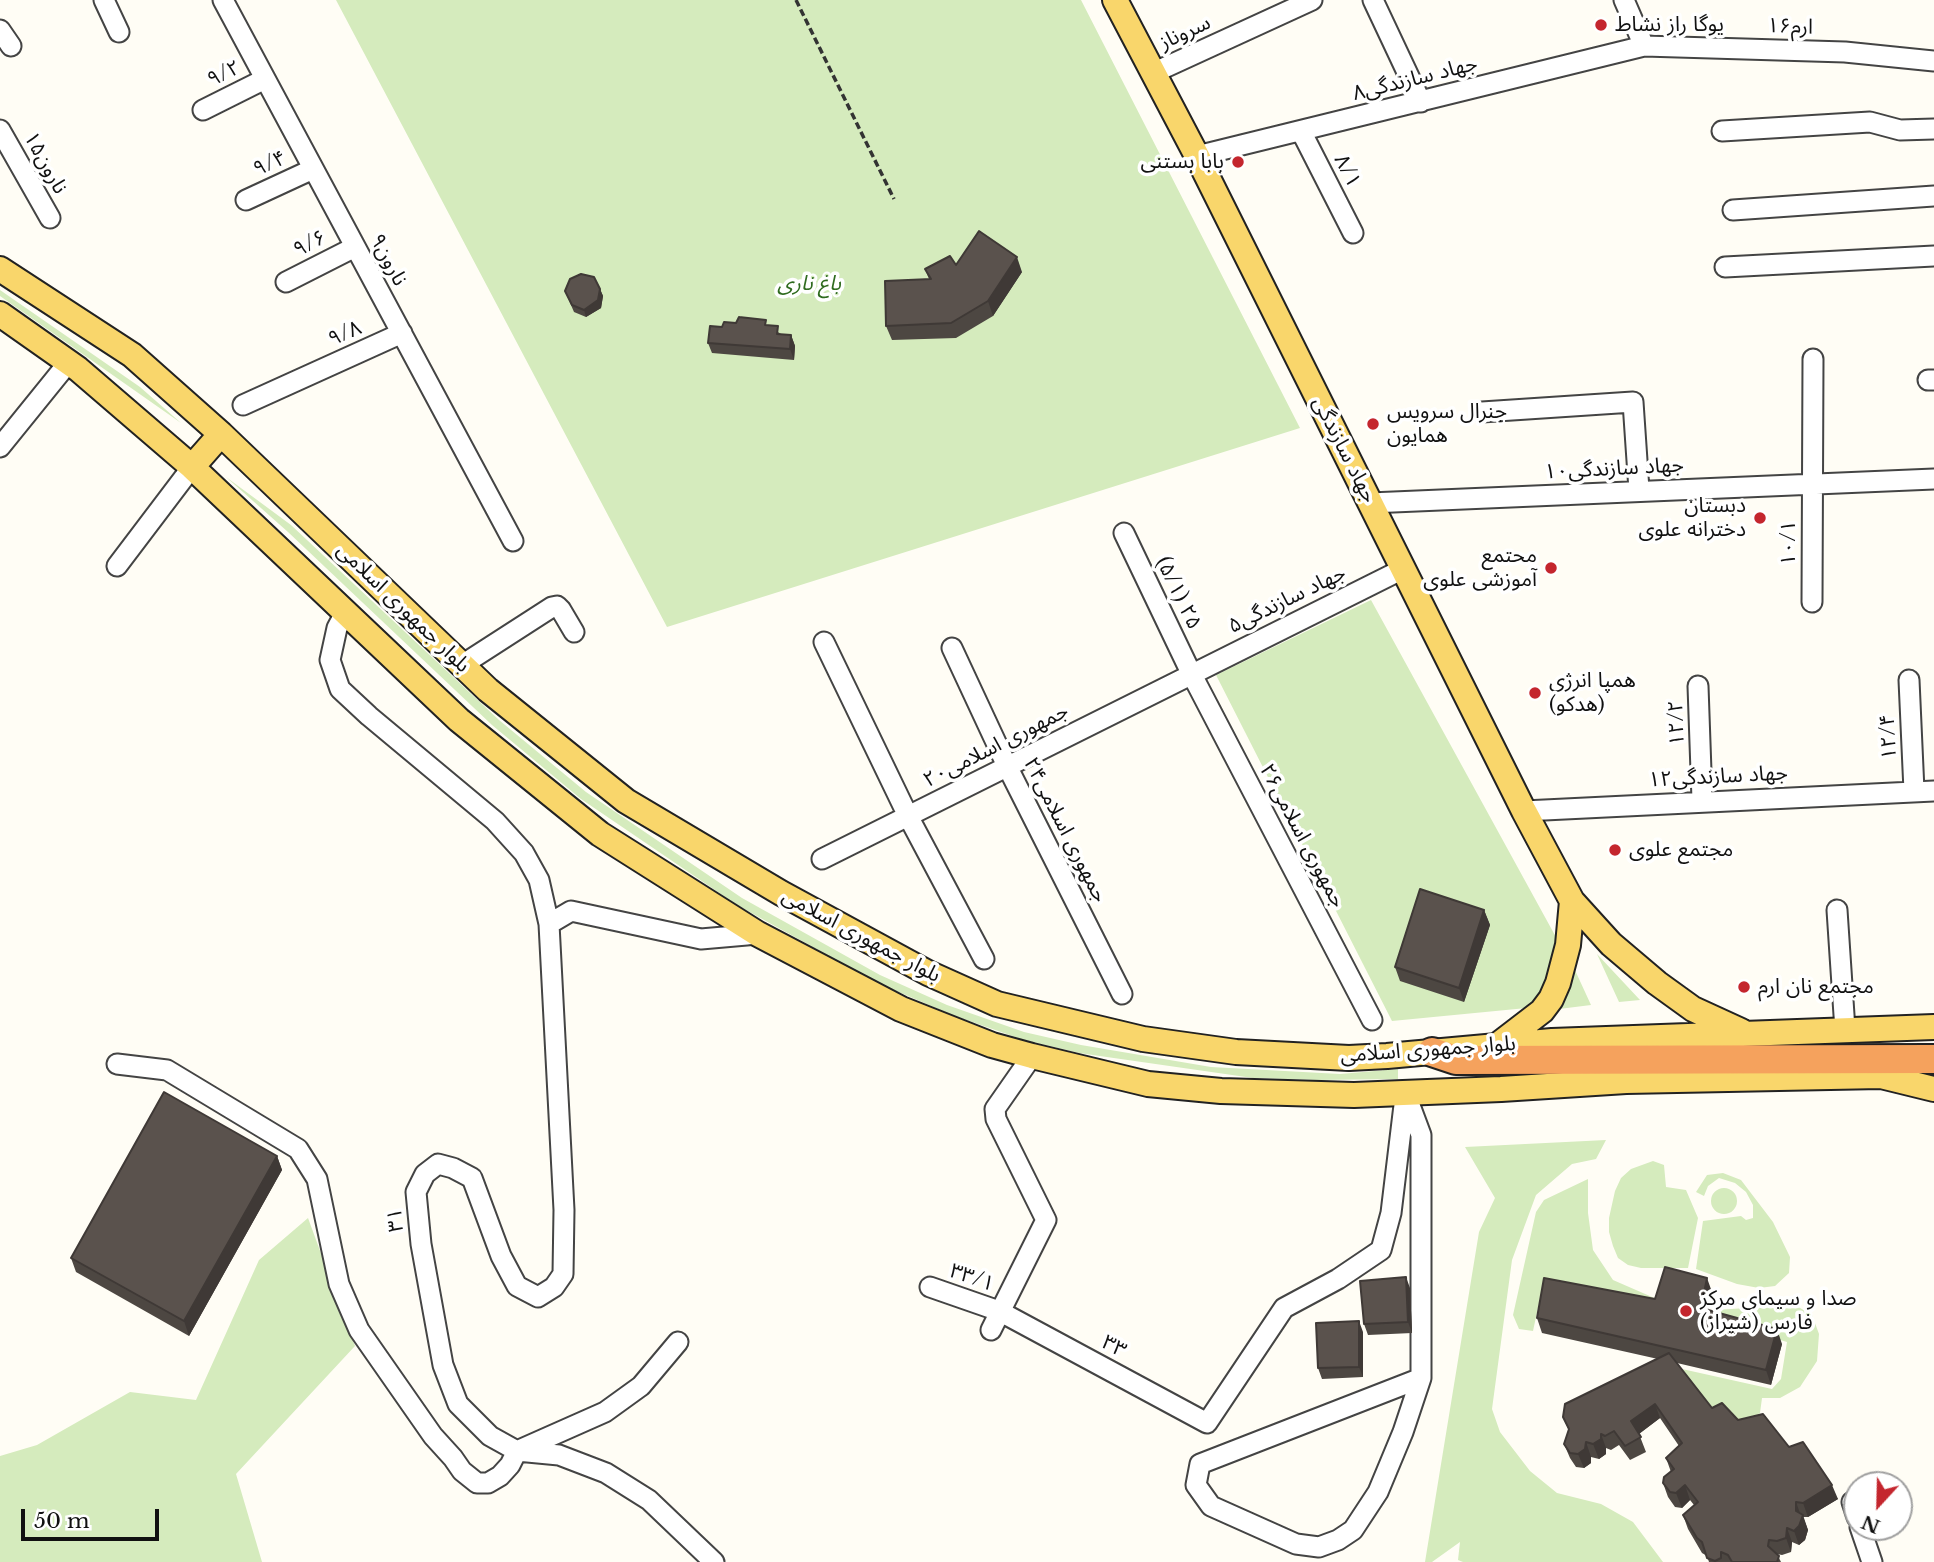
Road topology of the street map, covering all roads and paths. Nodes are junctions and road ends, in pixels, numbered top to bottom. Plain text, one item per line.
1 (104, 0) edge
2 (223, 0) edge
3 (796, 0) edge
4 (1115, 0) edge
5 (1312, 0) edge
6 (1373, 0) edge
7 (1624, 0) edge
8 (119, 32) dead end
9 (1644, 46) junction
10 (1934, 61) edge
11 (1153, 73) junction
12 (265, 79) junction
13 (1421, 102) junction
14 (203, 110) dead end
15 (1934, 129) edge
16 (0, 130) edge
17 (1300, 131) junction
18 (1722, 131) dead end
19 (1196, 156) junction
20 (313, 169) junction
21 (1934, 196) edge
22 (894, 199) dead end
23 (246, 200) dead end
24 (1733, 211) dead end
25 (50, 218) dead end
26 (1353, 233) dead end
27 (355, 247) junction
28 (1934, 256) edge
29 (1725, 267) dead end
30 (0, 269) edge
31 (286, 282) dead end
32 (0, 314) edge
33 (402, 333) junction
34 (1813, 359) dead end
35 (68, 363) junction
36 (243, 405) dead end
37 (1482, 412) dead end
38 (221, 434) junction
39 (0, 447) edge
40 (192, 467) junction
41 (1934, 479) edge
42 (1812, 484) junction
43 (1639, 490) junction
44 (1370, 503) junction
45 (1124, 533) dead end
46 (513, 541) dead end
47 (117, 566) dead end
48 (1403, 569) junction
49 (1812, 602) dead end
50 (345, 613) junction
51 (575, 632) dead end
52 (824, 642) dead end
53 (952, 649) dead end
54 (462, 665) junction
55 (1191, 673) junction
56 (1909, 680) dead end
57 (1698, 686) dead end
58 (1007, 766) junction
59 (1924, 791) edge
60 (1702, 800) junction
61 (1524, 811) junction
62 (908, 816) junction
63 (822, 859) dead end
64 (1572, 901) junction
65 (1837, 911) dead end
66 (549, 924) junction
67 (758, 934) junction
68 (985, 959) dead end
69 (1122, 994) dead end
70 (1372, 1020) dead end
71 (1934, 1027) edge
72 (1845, 1030) junction
73 (1745, 1033) junction
74 (1498, 1045) junction
75 (1432, 1052) junction
76 (1032, 1056) junction
77 (1934, 1059) edge
78 (117, 1064) dead end
79 (1934, 1088) edge
80 (1405, 1092) junction
81 (930, 1287) dead end
82 (999, 1311) junction
83 (991, 1330) dead end
84 (678, 1342) dead end
85 (1421, 1378) junction
86 (517, 1451) junction
87 (1865, 1541) edge
88 (714, 1562) edge
89 (1872, 1562) edge

1 - 8 street
2 - 12 street, نارون۹
3 - 22 path
4 - 11 main road, جهاد سازندگی
5 - 11 street, سروناز
6 - 13 street
7 - 9 street
9 - 10 street, ارم۱۶
9 - 13 street, جهاد سازندگی۸
11 - 19 main road, جهاد سازندگی
12 - 14 street, ۹/۲
12 - 20 street, نارون۹
13 - 17 street, جهاد سازندگی۸
15 - 18 street
16 - 25 street, نارون۱۵
17 - 19 street, جهاد سازندگی۸
17 - 26 street, ۸/۱
19 - 44 main road, جهاد سازندگی
20 - 23 street, ۹/۴
20 - 27 street, نارون۹
21 - 24 street
27 - 31 street, ۹/۶
27 - 33 street, نارون۹
28 - 29 street
30 - 38 main road, بلوار جمهوری اسلامی
32 - 35 main road, بلوار جمهوری اسلامی
33 - 36 street, ۹/۸
33 - 46 street, نارون۹
34 - 42 street, ۱۰/۱
35 - 39 street
35 - 40 main road, بلوار جمهوری اسلامی
37 - 43 street
38 - 40 main road
38 - 54 main road, بلوار جمهوری اسلامی
40 - 47 street
40 - 50 main road, بلوار جمهوری اسلامی
41 - 42 street, جهاد سازندگی۱۰
42 - 43 street, جهاد سازندگی۱۰
42 - 49 street, ۱۰/۱
43 - 44 street, جهاد سازندگی۱۰
44 - 48 main road, جهاد سازندگی
45 - 55 street, (۵/۱) ۲۵
48 - 55 street, جهاد سازندگی۵
48 - 61 main road, جهاد سازندگی
50 - 66 street
50 - 67 main road, بلوار جمهوری اسلامی
51 - 54 street
52 - 62 street
53 - 58 street, جمهوری اسلامی۲۴
54 - 75 main road, بلوار جمهوری اسلامی
55 - 58 street, جمهوری اسلامی۲۰
55 - 70 street, جمهوری اسلامی۲۶
56 - 59 street, ۱۲/۴
57 - 60 street, ۱۲/۲
58 - 62 street, جمهوری اسلامی۲۰
58 - 69 street, جمهوری اسلامی۲۴
59 - 60 street, جهاد سازندگی۱۲
60 - 61 street, جهاد سازندگی۱۲
61 - 64 main road, جهاد سازندگی
62 - 63 street, جمهوری اسلامی۲۰
62 - 68 street
64 - 73 main road, جهاد سازندگی
64 - 74 main road
65 - 72 street
66 - 67 street
66 - 86 street, ۳۱
67 - 76 main road, بلوار جمهوری اسلامی
71 - 72 main road, بلوار جمهوری اسلامی
72 - 73 main road, بلوار جمهوری اسلامی
73 - 74 main road, بلوار جمهوری اسلامی
74 - 75 main road, بلوار جمهوری اسلامی
75 - 77 highway
76 - 80 main road, بلوار جمهوری اسلامی
76 - 82 street
78 - 86 street
79 - 80 main road, بلوار جمهوری اسلامی
80 - 82 street, ۳۳
80 - 85 street
81 - 82 street, ۳۳/۱
82 - 83 street
84 - 86 street
85 - 85 street
86 - 88 street, ۳۱
87 - 89 street

